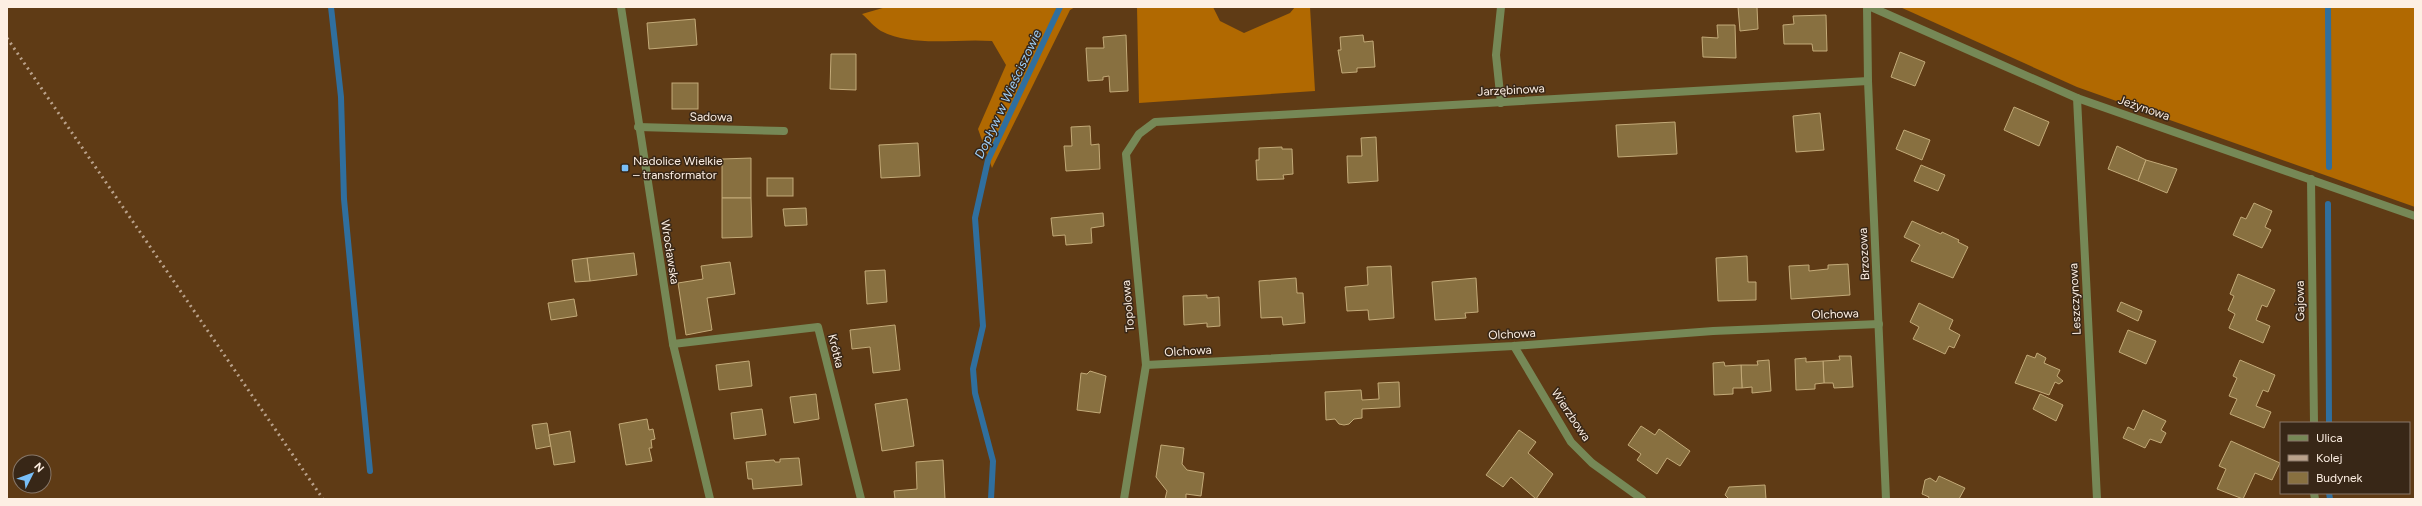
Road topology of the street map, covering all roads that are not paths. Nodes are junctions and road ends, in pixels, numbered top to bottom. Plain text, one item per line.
1 (621, 7) edge
2 (1501, 7) edge
3 (1868, 7) edge
4 (1871, 7) edge
5 (1868, 81) junction
6 (2077, 98) junction
7 (1501, 103) junction
8 (1155, 122) joint
9 (638, 127) junction
10 (784, 131) dead end
11 (2311, 179) junction
12 (2415, 216) edge
13 (1879, 324) junction
14 (673, 344) junction
15 (1514, 346) junction
16 (1146, 365) junction
17 (2314, 422) edge
18 (710, 499) edge
19 (861, 499) edge
20 (1124, 499) edge
21 (1642, 499) edge
22 (1886, 499) edge
23 (2098, 499) edge

1 - 9 street, Wrocławska
2 - 7 street
3 - 5 street, Brzozowa
4 - 6 street, Jeżynowa
5 - 7 street, Jarzębinowa
5 - 13 street, Brzozowa
6 - 11 street, Jeżynowa
6 - 23 street, Leszczynowa
7 - 8 street, Jarzębinowa
8 - 16 street, Topolowa
9 - 10 street, Sadowa
9 - 14 street, Wrocławska
11 - 12 street, Jeżynowa
11 - 17 street, Gajowa
13 - 15 street, Olchowa
13 - 22 street, Brzozowa
14 - 18 street, Wrocławska
14 - 19 street, Krótka
15 - 16 street, Olchowa
15 - 21 street, Wierzbowa
16 - 20 street, Topolowa

